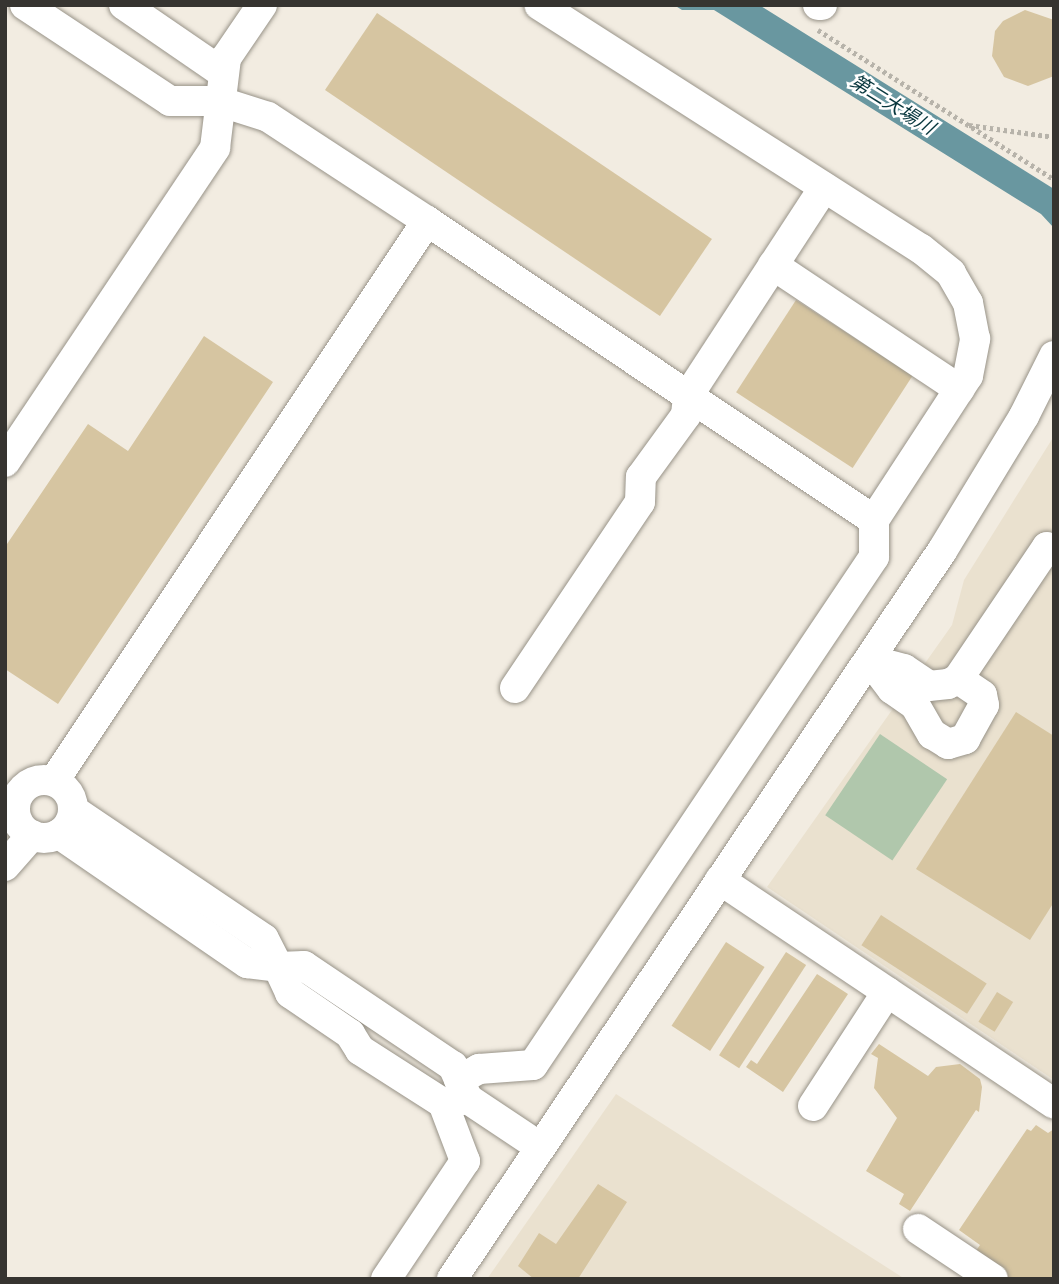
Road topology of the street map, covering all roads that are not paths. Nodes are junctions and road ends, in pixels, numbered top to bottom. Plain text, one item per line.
1 (25, 5) edge
2 (124, 5) edge
3 (262, 5) edge
4 (539, 5) edge
5 (220, 87) junction
6 (824, 187) junction
7 (427, 220) junction
8 (773, 265) junction
9 (1054, 356) edge
10 (959, 389) junction
11 (688, 396) junction
12 (5, 462) edge
13 (874, 520) junction
14 (1054, 551) edge
15 (870, 660) junction
16 (958, 679) junction
17 (515, 688) dead end
18 (54, 781) junction
19 (13, 787) edge
20 (55, 826) junction
21 (5, 866) edge
22 (720, 880) junction
23 (887, 992) junction
24 (457, 1094) junction
25 (1054, 1104) edge
26 (813, 1106) dead end
27 (540, 1147) junction
28 (918, 1229) dead end
29 (386, 1279) edge
30 (452, 1279) edge
31 (993, 1279) edge

1 - 5 street
2 - 5 street
3 - 5 street
4 - 6 street
5 - 7 street
5 - 12 street
6 - 8 street
6 - 10 street
7 - 11 street
7 - 18 street
8 - 10 street
8 - 11 street
9 - 15 street
10 - 13 street
11 - 13 street
11 - 17 street
13 - 24 street
14 - 16 street
15 - 16 street
15 - 16 street
15 - 22 street
18 - 19 street
18 - 20 street
19 - 20 street
20 - 21 street
20 - 24 street
22 - 23 street
22 - 27 street
23 - 25 street
23 - 26 street
24 - 27 street
24 - 29 street
27 - 30 street
28 - 31 street

